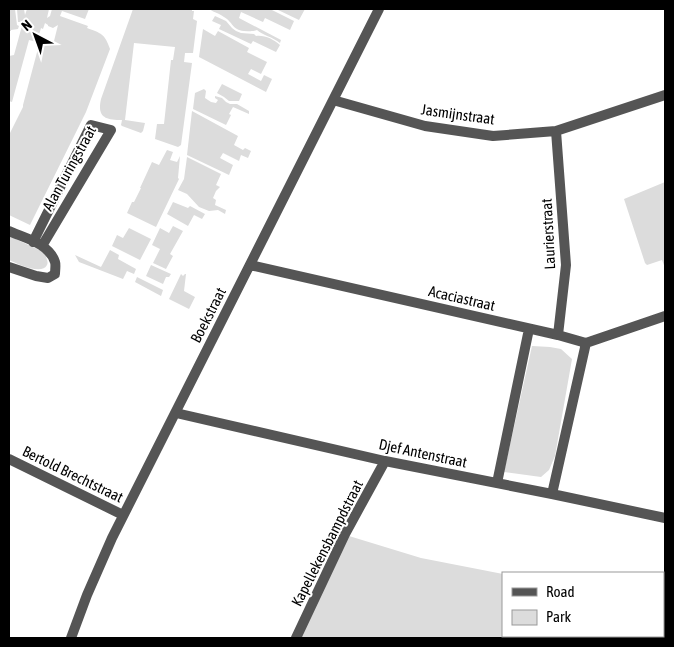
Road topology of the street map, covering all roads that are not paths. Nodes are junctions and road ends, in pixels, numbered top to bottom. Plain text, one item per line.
1 (379, 9) edge
2 (665, 95) edge
3 (333, 100) junction
4 (556, 131) junction
5 (9, 231) edge
6 (38, 244) junction
7 (250, 265) junction
8 (9, 267) edge
9 (665, 316) edge
10 (529, 329) junction
11 (558, 335) junction
12 (586, 343) junction
13 (176, 413) junction
14 (9, 460) edge
15 (386, 461) junction
16 (497, 484) junction
17 (552, 494) junction
18 (124, 516) junction
19 (665, 518) edge
20 (71, 638) edge
21 (296, 638) edge

1 - 3 street, Boekstraat
2 - 4 street, Jasmijnstraat
3 - 4 street, Jasmijnstraat
3 - 7 street, Boekstraat
4 - 11 street, Laurierstraat
5 - 6 street
6 - 6 street, Alan Turingstraat
6 - 8 street
7 - 10 street, Acaciastraat
7 - 13 street, Boekstraat
9 - 12 street
10 - 11 street, Acaciastraat
10 - 16 street
11 - 12 street, Acaciastraat
12 - 17 street
13 - 15 street, Djef Antenstraat
13 - 18 street, Boekstraat
14 - 18 street, Bertold Brechtstraat
15 - 16 street, Djef Antenstraat
15 - 21 street, Kapellekensbampdstraat
16 - 17 street, Djef Antenstraat
17 - 19 street, Djef Antenstraat
18 - 20 street, Boekstraat

